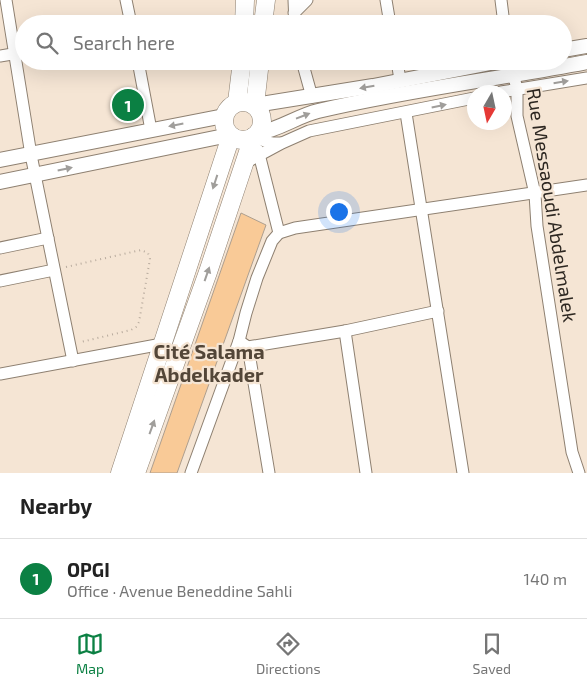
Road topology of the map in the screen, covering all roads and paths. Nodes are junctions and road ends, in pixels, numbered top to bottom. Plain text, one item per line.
1 (6, 0) edge
2 (126, 0) edge
3 (245, 0) edge
4 (266, 0) edge
5 (294, 0) edge
6 (307, 0) edge
7 (386, 0) edge
8 (501, 0) edge
9 (129, 15) edge
10 (244, 15) edge
11 (264, 15) edge
12 (294, 15) edge
13 (296, 15) edge
14 (388, 15) edge
15 (503, 15) edge
16 (15, 34) edge
17 (587, 46) edge
18 (572, 48) edge
19 (15, 54) edge
20 (0, 56) edge
21 (587, 62) edge
22 (572, 66) edge
23 (22, 70) edge
24 (140, 70) edge
25 (241, 70) edge
26 (259, 70) edge
27 (304, 70) edge
28 (398, 70) edge
29 (453, 70) edge
30 (512, 70) edge
31 (558, 70) edge
32 (587, 78) edge
33 (400, 80) junction
34 (515, 82) junction
35 (511, 85) edge
36 (312, 97) junction
37 (467, 100) edge
38 (237, 102) junction
39 (255, 105) junction
40 (406, 113) junction
41 (224, 116) junction
42 (151, 130) junction
43 (230, 135) junction
44 (255, 136) junction
45 (282, 143) junction
46 (31, 155) junction
47 (260, 156) junction
48 (0, 160) edge
49 (243, 164) junction
50 (35, 176) junction
51 (0, 182) edge
52 (587, 185) edge
53 (534, 194) junction
54 (420, 211) junction
55 (279, 233) junction
56 (48, 238) junction
57 (0, 248) edge
58 (54, 270) junction
59 (0, 281) edge
60 (438, 311) junction
61 (345, 331) junction
62 (162, 344) junction
63 (244, 344) junction
64 (69, 345) junction
65 (73, 361) junction
66 (0, 374) edge
67 (120, 473) edge
68 (136, 473) edge
69 (191, 473) edge
70 (268, 473) edge
71 (366, 473) edge
72 (463, 473) edge
73 (579, 473) edge

1 - 16 street
2 - 9 street
3 - 10 main road
4 - 11 main road
5 - 12 street
6 - 13 street
7 - 14 street
8 - 15 street
17 - 18 street
19 - 20 street
21 - 22 street
23 - 46 street
24 - 42 street
25 - 38 main road
26 - 39 main road
27 - 36 street
28 - 33 street
29 - 33 street
30 - 34 street, Rue Messaoudi Abdelmalek
31 - 34 street
34 -> 32 street
33 -> 36 street
34 - 35 street
44 -> 34 street
34 - 53 street, Rue Messaoudi Abdelmalek
36 - 39 street
40 -> 37 street
38 - 39 main road
38 - 41 main road
39 - 44 main road
40 - 45 street
40 - 54 street
41 -> 42 street
41 - 43 main road
42 - 46 street
43 - 44 main road
50 -> 43 street
43 -> 62 main road
44 - 45 street
44 - 47 street
44 - 49 main road
45 - 47 street
46 - 48 street
46 - 50 street
47 - 49 street
47 - 55 street
68 -> 49 main road
50 - 51 street
50 - 56 street
52 - 53 street
53 - 54 street
53 - 73 street, Rue Messaoudi Abdelmalek
54 - 55 street
54 - 60 street
55 - 63 street
56 - 57 street
56 - 58 street
58 - 59 street
58 - 64 street
58 - 64 path
60 - 61 street
60 - 72 street
61 - 63 street
61 - 71 street
62 - 65 street
62 - 67 main road
63 - 69 street
63 - 70 street
64 - 65 street
65 - 66 street

